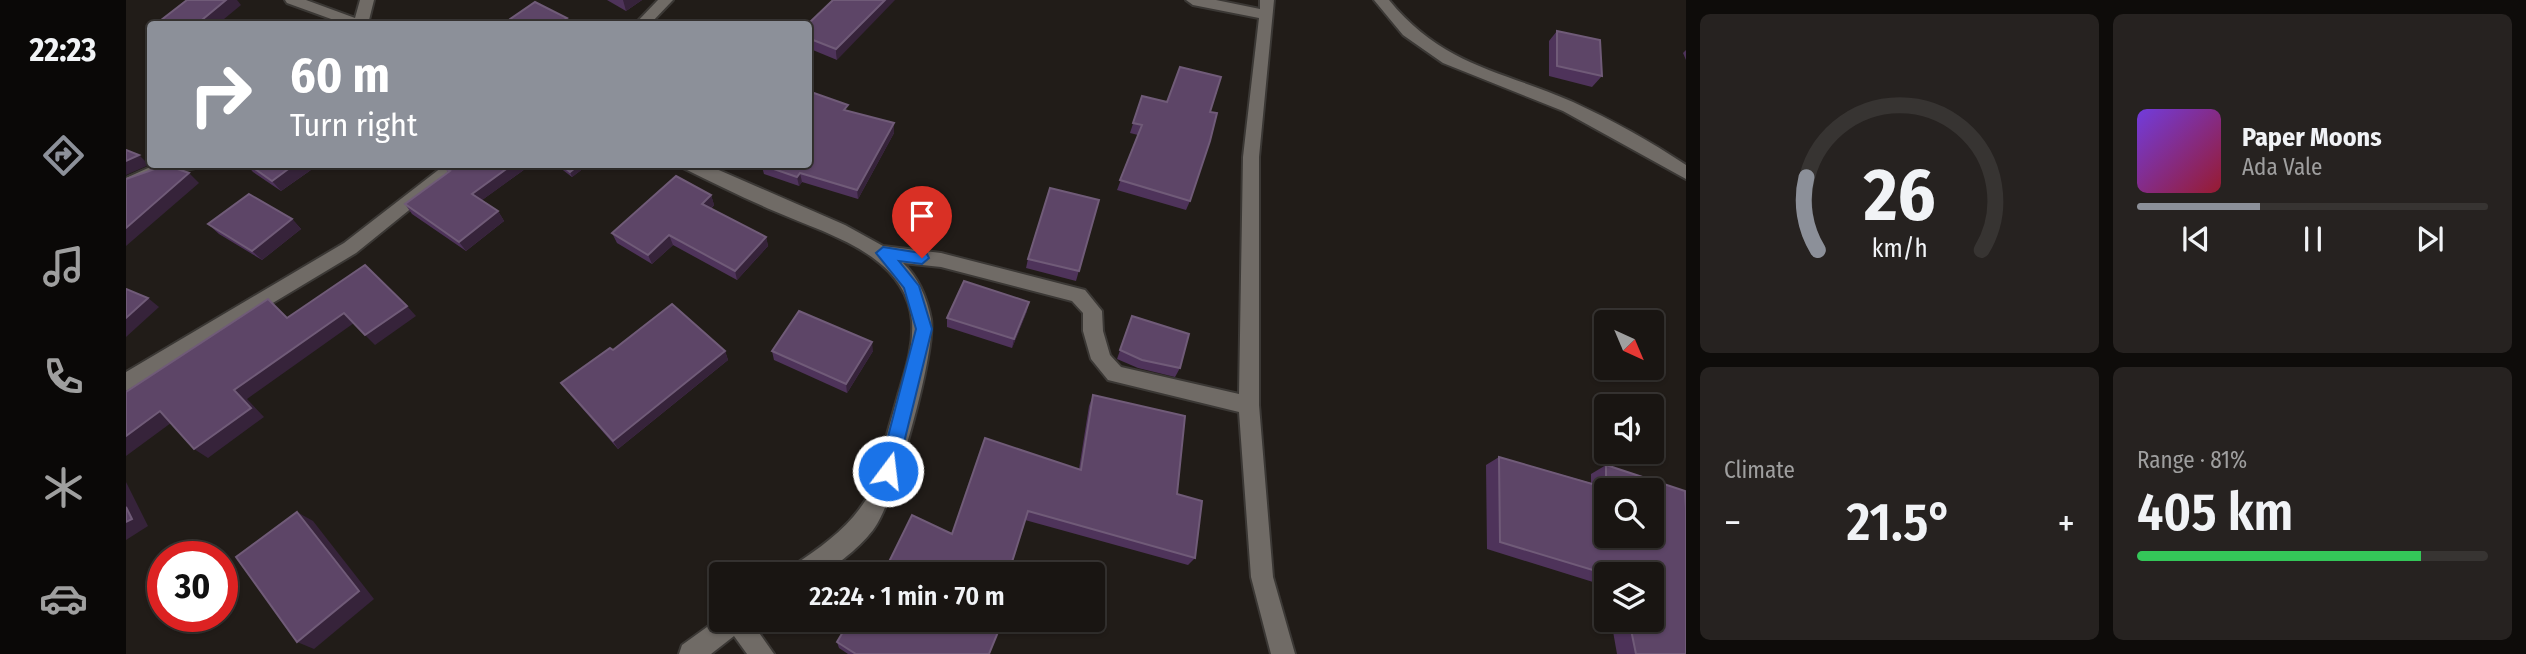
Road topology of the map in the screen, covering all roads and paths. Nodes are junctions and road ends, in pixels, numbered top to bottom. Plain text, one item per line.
1 (292, 0) edge
2 (367, 0) edge
3 (666, 0) edge
4 (1194, 0) edge
5 (1381, 0) edge
6 (1267, 8) edge
7 (351, 21) edge
8 (360, 21) edge
9 (645, 21) edge
10 (165, 168) edge
11 (453, 168) edge
12 (697, 168) edge
13 (1686, 173) edge
14 (126, 185) edge
15 (883, 253) junction
16 (127, 379) edge
17 (1249, 405) junction
18 (818, 562) edge
19 (720, 632) edge
20 (745, 632) edge
21 (691, 654) edge
22 (762, 654) edge
23 (1283, 654) edge

1 - 7 street
2 - 8 street
3 - 9 street
4 - 6 street
5 - 13 street
6 - 17 street
10 - 14 street
11 - 16 street
12 - 15 street
15 - 17 street
15 - 18 street
17 - 23 street
19 - 21 street
20 - 22 street

